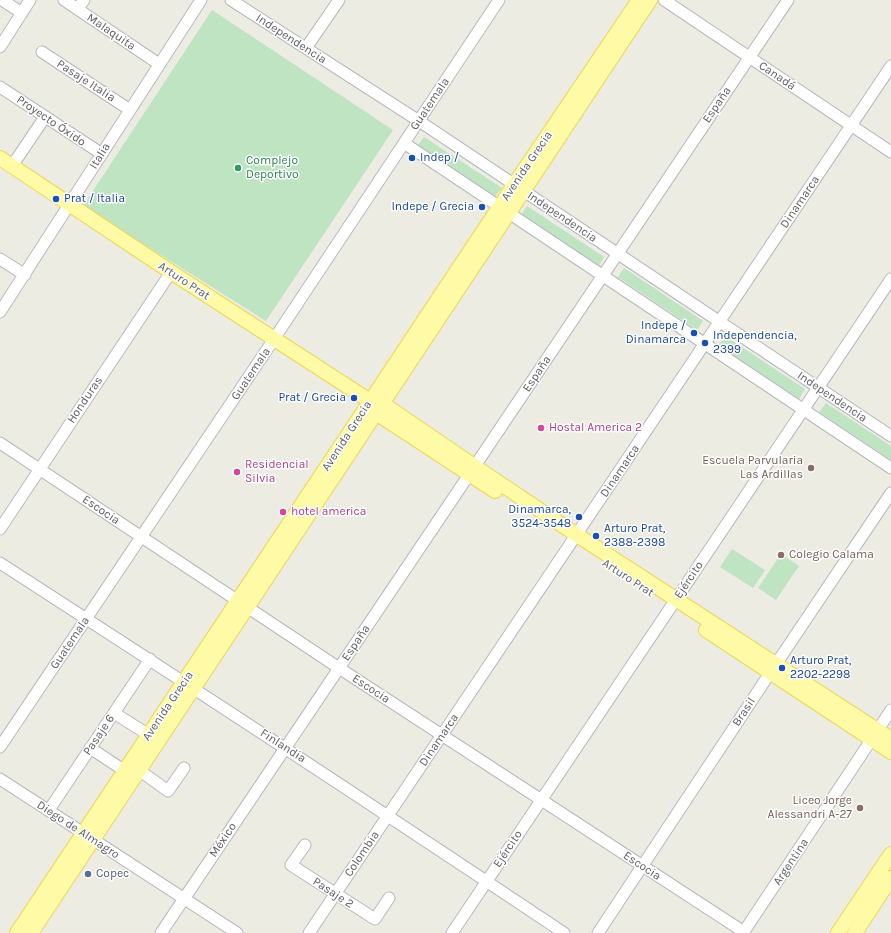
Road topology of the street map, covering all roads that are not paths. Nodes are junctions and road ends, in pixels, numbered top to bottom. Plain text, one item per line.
1 (2, 0) edge
2 (30, 0) edge
3 (64, 0) edge
4 (201, 0) edge
5 (231, 0) edge
6 (338, 0) edge
7 (499, 0) edge
8 (639, 0) edge
9 (650, 0) edge
10 (664, 0) edge
11 (788, 0) edge
12 (80, 5) edge
13 (22, 13) junction
14 (0, 47) edge
15 (306, 48) junction
16 (42, 52) dead end
17 (749, 58) junction
18 (159, 64) junction
19 (891, 66) edge
20 (0, 87) edge
21 (130, 110) junction
22 (45, 116) junction
23 (419, 121) junction
24 (851, 126) junction
25 (404, 143) junction
26 (891, 152) edge
27 (102, 154) junction
28 (6, 162) edge
29 (519, 188) junction
30 (70, 204) junction
31 (504, 210) junction
32 (618, 254) junction
33 (0, 259) edge
34 (171, 272) junction
35 (24, 275) junction
36 (603, 275) junction
37 (891, 279) edge
38 (0, 312) edge
39 (720, 322) junction
40 (274, 339) junction
41 (705, 343) junction
42 (818, 388) junction
43 (376, 406) junction
44 (804, 409) junction
45 (891, 436) edge
46 (0, 443) edge
47 (891, 468) edge
48 (40, 469) junction
49 (472, 470) junction
50 (891, 493) edge
51 (0, 529) edge
52 (141, 537) junction
53 (574, 538) junction
54 (0, 563) edge
55 (673, 603) junction
56 (242, 604) junction
57 (86, 618) junction
58 (150, 659) junction
59 (339, 668) junction
60 (773, 668) junction
61 (189, 685) junction
62 (891, 710) edge
63 (114, 713) junction
64 (149, 735) junction
65 (874, 735) junction
66 (442, 736) junction
67 (891, 739) edge
68 (0, 747) edge
69 (90, 748) junction
70 (285, 748) junction
71 (891, 752) edge
72 (184, 768) dead end
73 (132, 771) junction
74 (0, 779) edge
75 (541, 800) junction
76 (49, 810) junction
77 (388, 816) junction
78 (88, 836) junction
79 (305, 845) dead end
80 (891, 854) edge
81 (642, 866) junction
82 (891, 878) edge
83 (486, 881) junction
84 (336, 894) junction
85 (184, 898) junction
86 (389, 898) dead end
87 (17, 933) edge
88 (31, 933) edge
89 (160, 933) edge
90 (237, 933) edge
91 (309, 933) edge
92 (452, 933) edge
93 (564, 933) edge
94 (598, 933) edge
95 (744, 933) edge
96 (838, 933) edge
97 (855, 933) edge

1 - 13 street
2 - 13 street
3 - 12 street, Malaquita
4 - 18 street, Italia
5 - 15 street, Independencia
6 - 15 street
7 - 23 street, Guatemala
8 - 29 main road, Avenida Grecia
9 - 29 main road, Avenida Grecia
10 - 17 street, Canadá
11 - 17 street, España
12 - 18 street, Malaquita
13 - 14 street
15 - 23 street, Independencia
16 - 21 street, Pasaje Italia
17 - 24 street, Canadá
17 - 32 street, España
18 - 21 street, Italia
19 - 24 street, Dinamarca
20 - 22 street, Proyecto Óxido
21 - 27 street, Italia
22 - 27 street, Proyecto Óxido
22 - 28 street
23 - 25 street, Guatemala
23 - 29 street, Independencia
24 - 26 street, Canadá
24 - 39 street, Dinamarca
25 - 31 street
25 - 40 street, Guatemala
27 - 30 street, Italia
28 - 30 main road, Arturo Prat
29 - 31 main road, Avenida Grecia
29 - 32 street, Independencia
30 - 34 main road, Arturo Prat
30 - 35 street, Italia
31 - 36 street
31 - 43 main road, Avenida Grecia
32 - 36 street, España
32 - 39 street, Independencia
33 - 35 street
34 - 40 main road, Arturo Prat
34 - 48 street, Honduras
35 - 38 street, Italia
36 - 41 street
36 - 49 street, España
37 - 42 street, Ejército
39 - 41 street, Dinamarca
39 - 42 street, Independencia
40 - 43 main road, Arturo Prat
40 - 52 street, Guatemala
41 - 44 street
41 - 53 street, Dinamarca
42 - 44 street, Ejército
42 - 45 street, Independencia
43 - 49 main road, Arturo Prat
43 - 56 main road, Avenida Grecia
44 - 47 street
44 - 55 street, Ejército
46 - 48 street, Escocia
48 - 51 street, Honduras
48 - 52 street, Escocia
49 - 53 main road, Arturo Prat
49 - 59 street, España
50 - 60 street, Brasil
52 - 56 street, Escocia
52 - 57 street, Guatemala
53 - 55 main road, Arturo Prat
53 - 66 street, Dinamarca
54 - 57 street, Finlandia
55 - 60 main road, Arturo Prat
55 - 75 street, Ejército
56 - 59 street, Escocia
56 - 61 main road, Avenida Grecia
57 - 58 street, Finlandia
57 - 68 street, Guatemala
58 - 61 street, Finlandia
58 - 63 street, Pasaje 6
59 - 66 street, Escocia
59 - 70 street, España
60 - 65 main road, Arturo Prat
60 - 81 street, Brasil
61 - 64 main road, Avenida Grecia
61 - 70 street, Finlandia
61 - 73 main road, Avenida Grecia
62 - 65 street, Argentina
63 - 64 street
63 - 69 street, Pasaje 6
64 - 73 main road, Avenida Grecia
65 - 67 main road, Arturo Prat
65 - 71 main road, Arturo Prat
65 - 95 street, Argentina
66 - 75 street, Escocia
66 - 77 street, Dinamarca
69 - 73 street
69 - 76 street, Pasaje 6
70 - 77 street, Finlandia
70 - 85 street, México
72 - 73 street
73 - 78 main road, Avenida Grecia
74 - 76 street, Diego de Almagro
75 - 81 street, Escocia
75 - 83 street, Ejército
76 - 78 street, Diego de Almagro
77 - 83 street, Finlandia
77 - 84 street, Colombia
78 - 85 street, Diego de Almagro
78 - 87 main road, Avenida Grecia
78 - 88 main road, Avenida Grecia
79 - 84 street, Pasaje 2
80 - 96 main road
81 - 94 street, Brasil
81 - 95 street, Escocia
82 - 97 main road
83 - 92 street, Ejército
83 - 93 street, Finlandia
84 - 86 street, Pasaje 2
84 - 91 street, Colombia
85 - 89 street, México
85 - 90 street, Diego de Almagro

